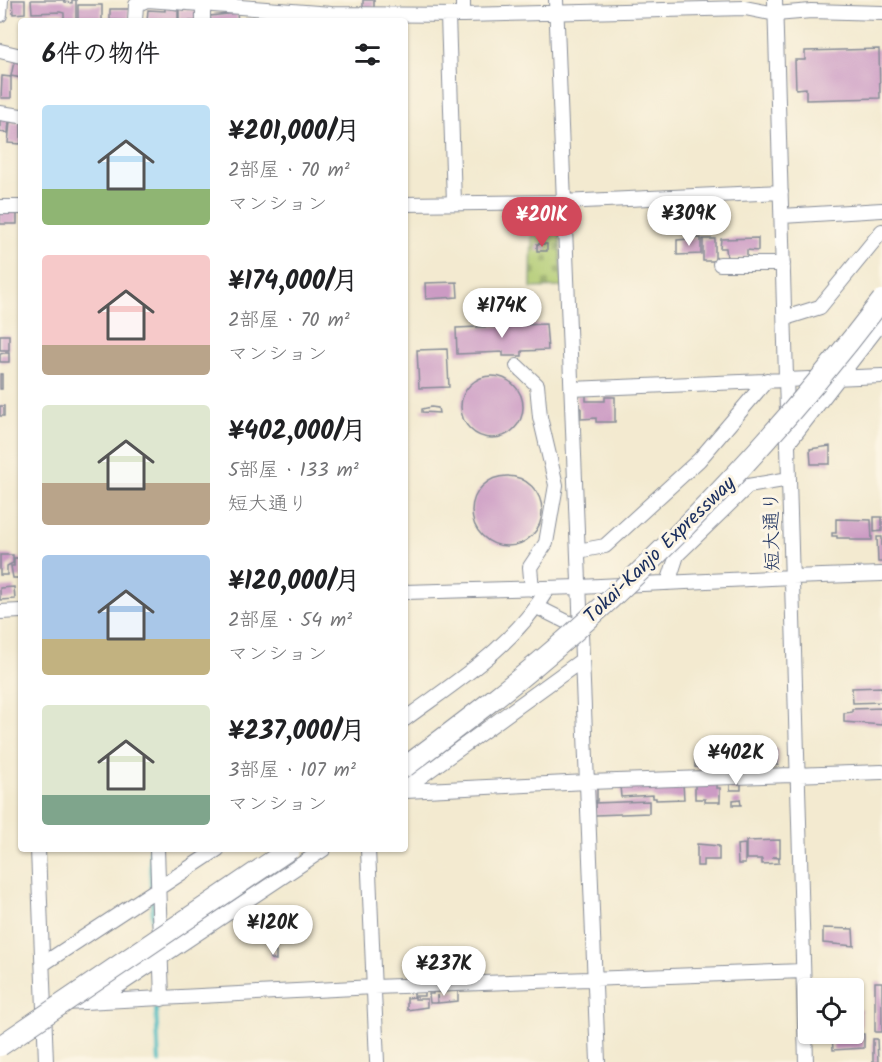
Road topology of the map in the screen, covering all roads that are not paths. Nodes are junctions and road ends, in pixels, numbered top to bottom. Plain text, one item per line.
1 (1, 0) edge
2 (148, 0) edge
3 (377, 0) edge
4 (463, 0) edge
5 (203, 4) junction
6 (743, 4) edge
7 (556, 6) edge
8 (776, 7) edge
9 (331, 12) edge
10 (882, 13) edge
11 (0, 15) edge
12 (377, 15) junction
13 (448, 15) junction
14 (463, 15) junction
15 (135, 18) edge
16 (203, 18) edge
17 (0, 51) edge
18 (18, 55) edge
19 (0, 113) edge
20 (18, 116) edge
21 (781, 192) junction
22 (562, 202) junction
23 (454, 203) junction
24 (408, 204) edge
25 (0, 207) edge
26 (18, 207) edge
27 (882, 210) edge
28 (782, 216) junction
29 (882, 231) edge
30 (720, 264) dead end
31 (783, 264) junction
32 (882, 300) edge
33 (785, 318) junction
34 (882, 322) edge
35 (517, 366) dead end
36 (882, 376) edge
37 (838, 378) junction
38 (787, 379) junction
39 (767, 380) junction
40 (570, 388) junction
41 (789, 442) junction
42 (789, 479) junction
43 (578, 551) junction
44 (882, 574) edge
45 (792, 577) junction
46 (668, 583) junction
47 (579, 587) junction
48 (548, 588) junction
49 (532, 589) junction
50 (408, 592) edge
51 (537, 608) junction
52 (18, 611) edge
53 (0, 612) edge
54 (581, 629) junction
55 (582, 660) junction
56 (408, 717) edge
57 (408, 765) edge
58 (882, 772) edge
59 (798, 775) junction
60 (588, 782) junction
61 (408, 788) edge
62 (408, 790) edge
63 (38, 852) edge
64 (157, 852) edge
65 (214, 852) edge
66 (286, 852) edge
67 (319, 852) edge
68 (368, 852) edge
69 (159, 889) junction
70 (161, 956) junction
71 (43, 964) junction
72 (803, 971) junction
73 (596, 978) junction
74 (374, 987) junction
75 (162, 999) junction
76 (95, 1002) junction
77 (45, 1004) junction
78 (0, 1046) edge
79 (46, 1062) edge
80 (377, 1062) edge
81 (598, 1062) edge
82 (806, 1062) edge

1 - 11 street
2 - 5 street
2 - 15 street
3 - 12 street
4 - 14 street
5 - 9 street
5 - 16 street
6 - 7 street
6 - 8 street
7 - 14 street
7 - 22 street
8 - 10 street
8 - 21 street, 短大通り
9 - 12 street
12 - 13 street
13 - 14 street
13 - 23 street
17 - 18 street
19 - 20 street
21 - 22 street
21 - 28 street, 短大通り
22 - 23 street
22 - 40 street
23 - 24 street
25 - 26 street
27 - 28 street
28 - 31 street, 短大通り
29 - 33 street
30 - 31 street
31 - 33 street, 短大通り
32 - 57 highway, Tokai-Kanjo Expressway, bridge
33 - 38 street, 短大通り
34 - 37 street
35 - 49 street
36 - 37 street
37 - 38 street
37 - 41 street
38 - 39 street
38 - 41 street, 短大通り
39 - 40 street
39 - 43 street
40 - 43 street
41 - 42 street, 短大通り
42 - 45 street, 短大通り
42 - 46 street
43 - 47 street
44 - 45 street
45 - 46 street
45 - 59 street, 短大通り
46 - 47 street
47 - 48 street
47 - 54 street
48 - 49 street
48 - 51 street
49 - 50 street
51 - 54 street
51 - 56 street
52 - 53 street
54 - 55 street
55 - 60 street
55 - 61 street
58 - 59 street
59 - 60 street
59 - 72 street, 短大通り
60 - 62 street
60 - 73 street
63 - 71 street
64 - 69 street
65 - 69 street
66 - 78 highway, bridge
67 - 70 street
68 - 74 street
69 - 70 street
69 - 71 street
70 - 75 street
70 - 76 street
71 - 77 street
72 - 73 street
72 - 82 street, 短大通り
73 - 74 street
73 - 81 street
74 - 75 street
74 - 80 street
75 - 76 street
76 - 77 street
77 - 79 street

